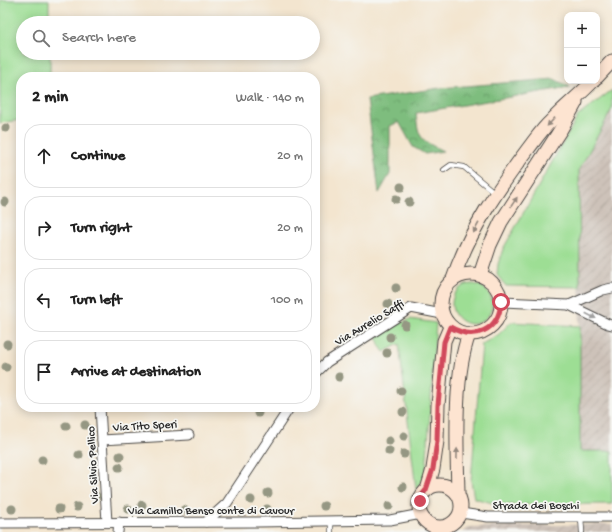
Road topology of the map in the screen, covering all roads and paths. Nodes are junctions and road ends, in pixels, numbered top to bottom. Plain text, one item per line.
1 (612, 61) edge
2 (600, 74) edge
3 (590, 84) edge
4 (580, 95) junction
5 (444, 170) dead end
6 (496, 194) junction
7 (480, 275) junction
8 (453, 279) junction
9 (612, 288) edge
10 (501, 302) junction
11 (569, 305) junction
12 (442, 314) junction
13 (612, 325) edge
14 (450, 327) junction
15 (469, 334) junction
16 (320, 369) edge
17 (100, 412) edge
18 (287, 412) edge
19 (189, 435) dead end
20 (102, 440) junction
21 (426, 490) junction
22 (458, 493) junction
23 (461, 513) junction
24 (421, 514) junction
25 (581, 517) junction
26 (612, 517) edge
27 (331, 521) junction
28 (107, 522) junction
29 (119, 522) junction
30 (206, 522) junction
31 (257, 522) junction
32 (0, 523) edge
33 (441, 530) edge
34 (118, 532) edge
35 (257, 532) edge
36 (331, 532) edge
37 (582, 532) edge

1 - 2 street
3 - 4 street
4 -> 6 street
7 -> 4 street
5 - 6 lane
6 -> 8 street
7 - 8 street
7 - 10 street
8 - 12 street
9 - 11 street
10 - 11 street
10 - 15 street
11 -> 13 street
12 - 14 street
12 - 16 street, Via Aurelio Saffi
14 - 15 street
14 - 21 street
22 -> 15 street
17 - 20 street, Via Silvio Pellico
18 - 30 street
19 - 20 street, Via Tito Speri
20 - 28 street, Via Silvio Pellico
21 - 22 street
21 - 24 street
22 - 23 street
23 - 25 street, Strada dei Boschi
23 - 33 street
24 - 27 street, Via Camillo Benso conte di Cavour
24 - 33 street
25 - 26 street, Strada dei Boschi
25 - 37 lane
27 - 31 street, Via Camillo Benso conte di Cavour
27 - 36 lane
28 - 29 street, Via Camillo Benso conte di Cavour
28 - 32 street, Via Camillo Benso conte di Cavour
29 - 30 street, Via Camillo Benso conte di Cavour
29 - 34 street
30 - 31 street, Via Camillo Benso conte di Cavour
31 - 35 street

